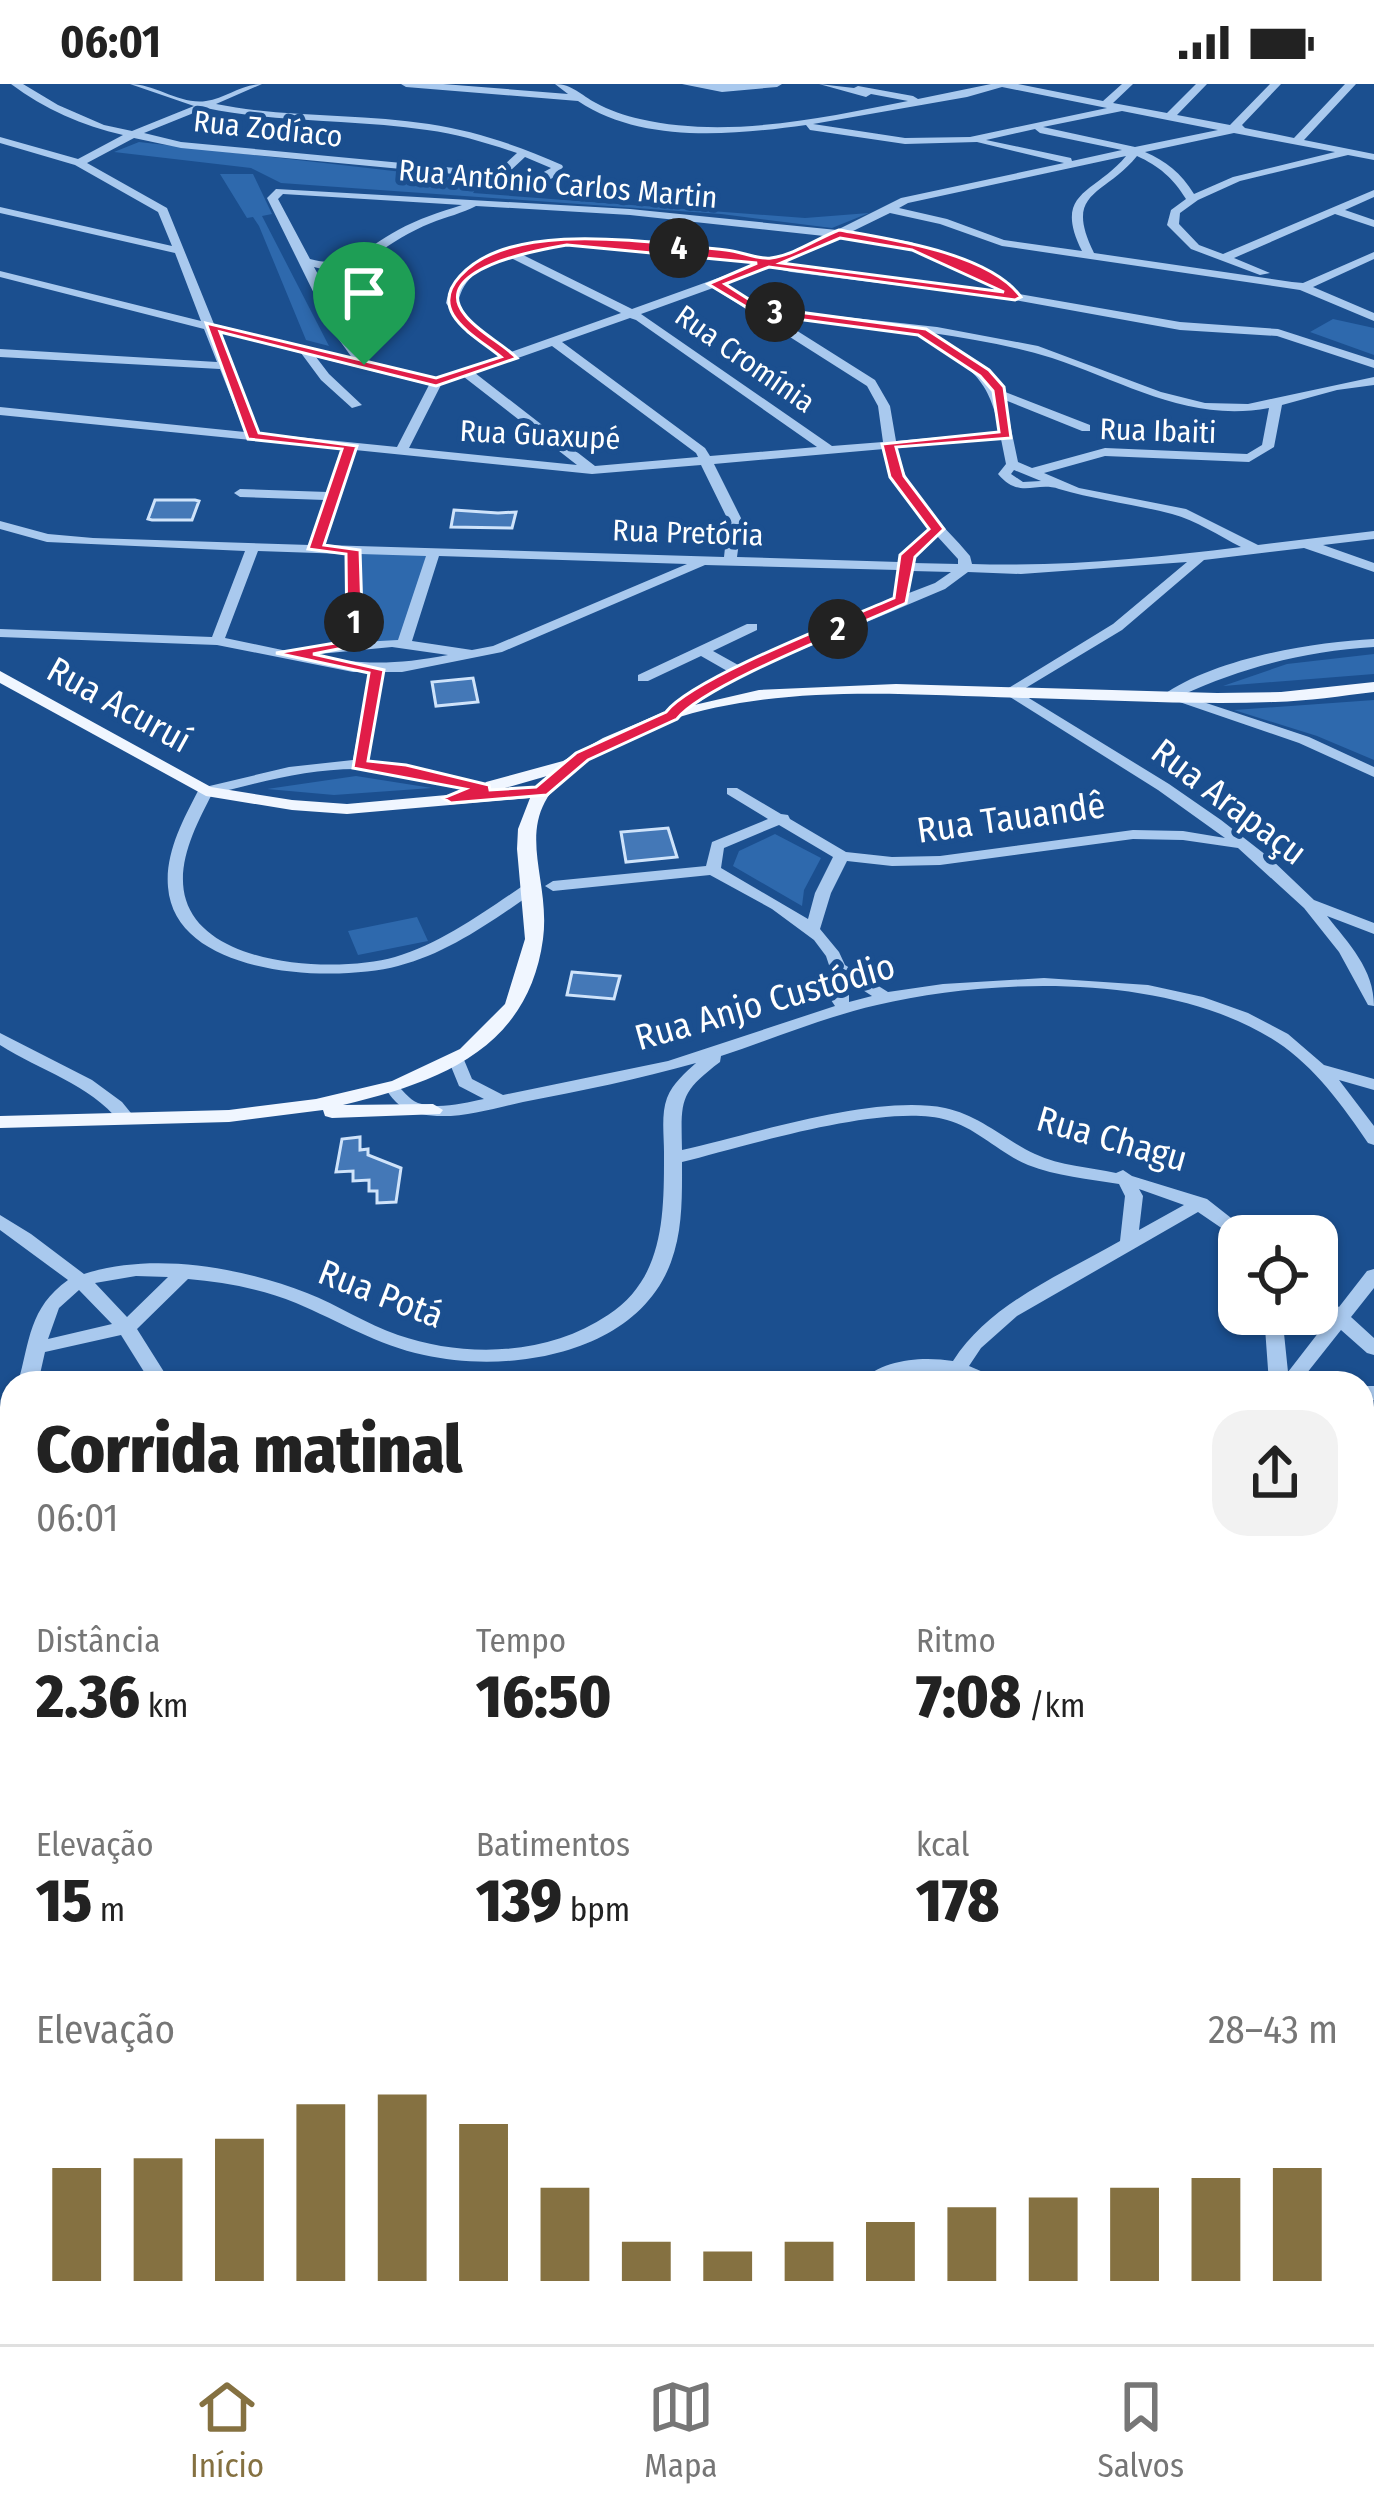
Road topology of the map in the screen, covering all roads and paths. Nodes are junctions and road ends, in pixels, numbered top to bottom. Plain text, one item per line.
1 (16, 84) edge
2 (135, 84) edge
3 (257, 84) edge
4 (406, 84) edge
5 (560, 84) edge
6 (687, 84) edge
7 (777, 84) edge
8 (824, 84) edge
9 (1001, 84) edge
10 (1078, 84) edge
11 (1128, 84) edge
12 (1202, 84) edge
13 (1276, 84) edge
14 (1351, 84) edge
15 (858, 89) junction
16 (1066, 95) junction
17 (577, 98) junction
18 (924, 101) junction
19 (1106, 103) junction
20 (201, 106) junction
21 (1124, 106) junction
22 (877, 110) junction
23 (1171, 115) junction
24 (824, 124) junction
25 (1030, 128) junction
26 (1237, 128) junction
27 (769, 129) junction
28 (131, 135) junction
29 (1299, 139) junction
30 (0, 140) edge
31 (970, 140) junction
32 (1350, 151) junction
33 (524, 152) junction
34 (1132, 155) junction
35 (1374, 157) edge
36 (79, 163) junction
37 (1077, 163) junction
38 (1037, 171) junction
39 (476, 173) junction
40 (1082, 184) junction
41 (1374, 193) edge
42 (1191, 198) junction
43 (484, 202) junction
44 (889, 209) junction
45 (0, 210) edge
46 (1336, 210) junction
47 (1374, 224) edge
48 (839, 234) junction
49 (180, 251) junction
50 (506, 252) junction
51 (1374, 255) edge
52 (1090, 256) junction
53 (1223, 258) junction
54 (357, 260) junction
55 (303, 261) junction
56 (769, 263) junction
57 (1246, 267) junction
58 (0, 274) edge
59 (1226, 277) junction
60 (715, 284) junction
61 (1304, 286) junction
62 (1015, 297) junction
63 (327, 303) junction
64 (758, 310) junction
65 (631, 314) junction
66 (1374, 317) edge
67 (211, 326) junction
68 (921, 332) junction
69 (554, 342) junction
70 (1000, 343) junction
71 (304, 350) junction
72 (0, 353) edge
73 (511, 358) junction
74 (970, 363) junction
75 (1374, 364) edge
76 (364, 365) junction
77 (227, 366) junction
78 (469, 374) junction
79 (1374, 381) edge
80 (436, 382) junction
81 (1000, 394) junction
82 (1276, 402) junction
83 (356, 405) dead end
84 (1230, 409) junction
85 (0, 410) edge
86 (1086, 428) dead end
87 (1273, 431) junction
88 (1006, 435) junction
89 (253, 436) junction
90 (889, 444) junction
91 (350, 446) junction
92 (829, 450) junction
93 (401, 452) junction
94 (706, 462) junction
95 (1012, 464) junction
96 (592, 470) junction
97 (1030, 472) junction
98 (1051, 483) junction
99 (240, 493) dead end
100 (334, 496) junction
101 (1374, 521) edge
102 (0, 525) edge
103 (937, 529) junction
104 (1225, 534) junction
105 (1374, 535) edge
106 (1352, 538) junction
107 (1306, 544) junction
108 (253, 547) junction
109 (315, 549) junction
110 (353, 550) junction
111 (1257, 550) junction
112 (434, 553) junction
113 (1215, 555) junction
114 (1347, 559) junction
115 (706, 561) junction
116 (730, 562) junction
117 (1144, 562) junction
118 (902, 566) junction
119 (965, 568) junction
120 (1374, 568) edge
121 (1165, 581) junction
122 (901, 600) junction
123 (752, 627) dead end
124 (0, 633) edge
125 (217, 641) junction
126 (1374, 643) edge
127 (355, 644) junction
128 (404, 644) junction
129 (701, 650) junction
130 (283, 653) junction
131 (479, 655) junction
132 (377, 670) junction
133 (742, 673) junction
134 (0, 676) edge
135 (644, 678) dead end
136 (1374, 686) edge
137 (1009, 692) junction
138 (1168, 696) junction
139 (725, 701) junction
140 (672, 716) junction
141 (569, 764) junction
142 (359, 765) junction
143 (1374, 773) edge
144 (483, 788) junction
145 (206, 791) junction
146 (732, 791) dead end
147 (541, 792) junction
148 (451, 798) junction
149 (783, 818) junction
150 (1243, 847) junction
151 (842, 856) junction
152 (713, 870) junction
153 (553, 886) dead end
154 (530, 887) junction
155 (1307, 902) junction
156 (814, 927) junction
157 (1374, 928) edge
158 (1366, 967) edge
159 (838, 968) junction
160 (866, 985) junction
161 (886, 998) junction
162 (843, 1000) junction
163 (1374, 1001) edge
164 (0, 1038) edge
165 (725, 1049) junction
166 (456, 1059) junction
167 (1319, 1068) junction
168 (645, 1072) junction
169 (1374, 1085) edge
170 (394, 1088) junction
171 (500, 1101) junction
172 (673, 1107) junction
173 (308, 1109) junction
174 (433, 1110) junction
175 (126, 1118) junction
176 (0, 1122) edge
177 (1374, 1138) edge
178 (673, 1158) junction
179 (1123, 1176) junction
180 (1202, 1203) junction
181 (1218, 1215) edge
182 (0, 1221) edge
183 (1129, 1244) junction
184 (182, 1274) junction
185 (1374, 1275) edge
186 (80, 1277) junction
187 (1338, 1316) edge
188 (1342, 1320) junction
189 (128, 1327) junction
190 (1275, 1335) edge
191 (39, 1347) junction
192 (1374, 1348) edge
193 (959, 1367) junction
194 (32, 1371) edge
195 (154, 1371) edge
196 (938, 1371) edge
197 (967, 1371) edge
198 (1278, 1371) edge
199 (1298, 1371) edge

1 - 28 street, Rua Zodíaco
2 - 20 street
3 - 20 street
4 - 17 street
5 - 17 street
6 - 7 street
8 - 15 street
9 - 16 street
9 - 18 street
10 - 16 street
11 - 19 street
12 - 23 street
13 - 26 street
14 - 29 street
15 - 18 street
15 - 22 street
16 - 19 street
17 - 27 street
18 - 22 street
19 - 21 street
20 - 28 street
20 - 33 street
21 - 23 street
21 - 25 street
22 - 24 street
23 - 26 street
24 - 27 street
24 - 27 street
24 - 31 street
25 - 31 street
25 - 34 street
26 - 29 street
26 - 34 street
28 - 36 street
28 - 39 street, Rua Zodíaco
29 - 32 street
30 - 36 street
31 - 37 street
32 - 35 street
32 - 42 street
33 - 39 street
33 - 39 street, Rua Zodíaco
34 - 37 street
34 - 40 street
34 - 42 street
36 - 49 street
37 - 38 street
38 - 40 street
38 - 44 street
40 - 52 street
41 - 46 street
42 - 53 street
43 - 48 street, Rua Antônio Carlos Martin
43 - 54 street
43 - 55 street, Rua Antônio Carlos Martin
44 - 48 street
44 - 52 street
45 - 49 street
46 - 47 street
46 - 53 street
48 - 56 street
48 - 62 street, Rua Antônio Carlos Martin
49 - 67 street
50 - 56 street
50 - 65 street, Rua Cromínia
50 - 73 street
51 - 61 street
52 - 59 street
53 - 57 street
54 - 55 street
54 - 63 street
55 - 63 street
56 - 60 street
56 - 62 street
57 - 59 street
57 - 61 street
58 - 67 street
59 - 61 street
60 - 64 street
60 - 65 street
61 - 66 street
62 - 75 street
63 - 76 street
64 - 68 street
64 - 90 street
65 - 69 street
65 - 92 street, Rua Cromínia
67 - 71 street
67 - 77 street
68 - 70 street
68 - 74 street
69 - 73 street
69 - 94 street
70 - 74 street
70 - 84 street
71 - 76 street
71 - 83 street
72 - 77 street
73 - 78 street
74 - 81 street
76 - 80 street
77 - 89 street
78 - 80 street
78 - 96 street
79 - 82 street
80 - 93 street
81 - 86 street
81 - 88 street
82 - 84 street
82 - 87 street
84 - 87 street, Rua Ibaiti
85 - 89 street, Rua Guaxupé
87 - 97 street, Rua Ibaiti
88 - 90 street, Rua Guaxupé
88 - 95 street
89 - 91 street, Rua Guaxupé
90 - 92 street, Rua Guaxupé
90 - 103 street
91 - 93 street, Rua Guaxupé
91 - 100 street
92 - 94 street, Rua Guaxupé
93 - 96 street, Rua Guaxupé
94 - 96 street, Rua Guaxupé
94 - 116 street
95 - 97 street
95 - 98 street
97 - 98 street
98 - 104 street
99 - 100 street
100 - 109 street
101 - 106 street
102 - 108 street, Rua Pretória
103 - 118 street
103 - 119 street
104 - 111 street
104 - 113 street
105 - 106 street, Rua Pretória
106 - 107 street, Rua Pretória
106 - 114 street
107 - 111 street, Rua Pretória
107 - 114 street
108 - 109 street, Rua Pretória
108 - 125 street
109 - 110 street, Rua Pretória
110 - 112 street, Rua Pretória
110 - 127 street
111 - 113 street, Rua Pretória
112 - 115 street, Rua Pretória
112 - 128 street
113 - 117 street, Rua Pretória
113 - 121 street
114 - 120 street
115 - 116 street, Rua Pretória
115 - 131 street
116 - 118 street, Rua Pretória
117 - 119 street, Rua Pretória
117 - 121 street
118 - 119 street, Rua Pretória
118 - 122 street
119 - 122 street
121 - 137 street
122 - 133 street
123 - 129 street
124 - 125 street
125 - 130 street
126 - 138 street
127 - 128 street
127 - 130 street
128 - 131 street
129 - 133 street
129 - 135 street
130 - 132 street
131 - 132 street
132 - 142 street
133 - 139 street
133 - 140 street
134 - 145 main road, Rua Acuruí
136 - 138 main road
137 - 138 main road
137 - 139 main road
137 - 150 street, Rua Arapaçu
138 - 143 street
139 - 140 main road
140 - 141 main road
141 - 144 main road
141 - 147 main road
142 - 144 street
142 - 145 street
144 - 148 main road
145 - 148 main road, Rua Acuruí
145 - 154 street
146 - 149 street, Rua Tauandê
147 - 148 main road
147 - 154 main road
149 - 151 street, Rua Tauandê
149 - 152 street
150 - 151 street, Rua Tauandê
150 - 155 street, Rua Arapaçu
151 - 156 street
152 - 153 street
152 - 156 street
154 - 166 main road
155 - 157 street
155 - 158 street, Rua Arapaçu
156 - 159 street
158 - 163 street, Rua Arapaçu
159 - 160 street
159 - 162 street
160 - 161 street
160 - 162 street
161 - 162 street, Rua Anjo Custódio
161 - 167 street, Rua Anjo Custódio
162 - 165 street, Rua Anjo Custódio
164 - 175 street
165 - 168 street, Rua Anjo Custódio
165 - 172 street
166 - 170 main road
166 - 171 street
167 - 169 street, Rua Anjo Custódio
167 - 177 street, Rua Anjo Custódio
168 - 171 street, Rua Anjo Custódio
168 - 172 street
170 - 173 main road
170 - 174 street
171 - 174 street, Rua Anjo Custódio
172 - 178 street, Rua Potá
173 - 174 main road
173 - 175 main road
175 - 176 main road
178 - 179 street, Rua Chagu
178 - 184 street, Rua Potá
179 - 180 street, Rua Chagu
179 - 183 street
180 - 181 street, Rua Chagu
180 - 183 street
182 - 186 street
183 - 193 street
184 - 186 street, Rua Potá
184 - 189 street
185 - 188 street
186 - 189 street
186 - 191 street
187 - 188 street
188 - 192 street
188 - 199 street
189 - 191 street
189 - 195 street
190 - 198 street
191 - 194 street
193 - 196 street
193 - 197 street

